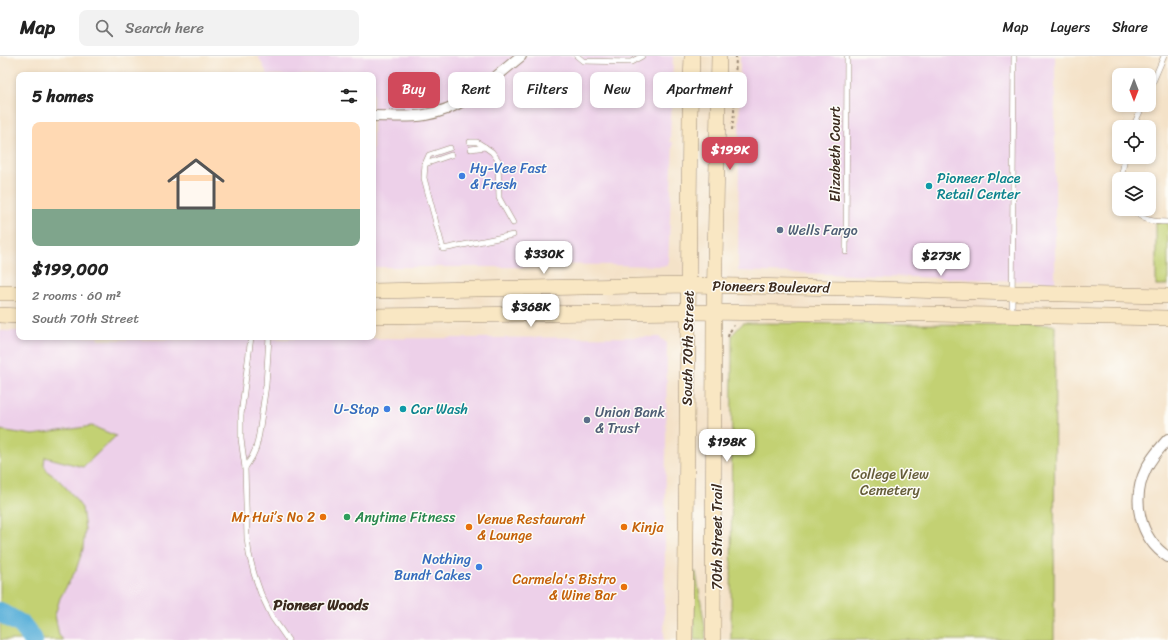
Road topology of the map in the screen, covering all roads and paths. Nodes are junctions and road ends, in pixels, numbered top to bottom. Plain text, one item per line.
1 (520, 56) edge
2 (577, 56) edge
3 (642, 56) edge
4 (692, 56) edge
5 (719, 56) edge
6 (736, 56) edge
7 (847, 56) edge
8 (1014, 56) edge
9 (1164, 56) edge
10 (1156, 75) edge
11 (376, 116) edge
12 (731, 136) dead end
13 (470, 142) dead end
14 (485, 147) junction
15 (450, 148) dead end
16 (471, 149) dead end
17 (451, 155) dead end
18 (425, 164) junction
19 (1140, 216) edge
20 (1168, 222) edge
21 (513, 223) dead end
22 (513, 235) dead end
23 (846, 252) dead end
24 (688, 285) junction
25 (714, 286) junction
26 (376, 291) edge
27 (0, 293) edge
28 (16, 293) edge
29 (1012, 293) junction
30 (1168, 296) edge
31 (688, 312) junction
32 (714, 312) junction
33 (734, 312) junction
34 (0, 315) edge
35 (1012, 315) junction
36 (16, 316) edge
37 (376, 316) edge
38 (1168, 318) edge
39 (728, 337) dead end
40 (251, 340) edge
41 (269, 340) edge
42 (1168, 439) edge
43 (245, 468) junction
44 (1168, 557) edge
45 (288, 640) edge
46 (686, 640) edge
47 (713, 640) edge

1 - 11 street
2 - 3 lane
4 - 24 main road, South 70th Street
5 - 25 main road, South 70th Street
6 - 12 path
7 - 23 lane, Elizabeth Court
8 - 29 lane
9 - 10 lane
13 - 14 lane
14 - 16 lane
14 - 21 lane
15 - 18 lane
17 - 18 lane
18 - 22 lane
19 - 20 lane
24 - 25 main road, Pioneers Boulevard
24 - 26 main road, Pioneers Boulevard
24 - 31 main road, South 70th Street
25 - 29 main road, Pioneers Boulevard
25 - 32 main road, South 70th Street
27 - 28 main road
29 - 30 main road, Pioneers Boulevard
29 - 35 lane
31 - 32 main road, Pioneers Boulevard
31 - 37 main road, Pioneers Boulevard
31 - 46 main road, South 70th Street
32 - 33 main road, Pioneers Boulevard
32 - 47 main road, South 70th Street
33 - 35 main road, Pioneers Boulevard
33 - 39 path
34 - 36 main road
35 - 38 main road, Pioneers Boulevard
40 - 43 lane
41 - 43 lane
42 - 44 street
43 - 45 lane

